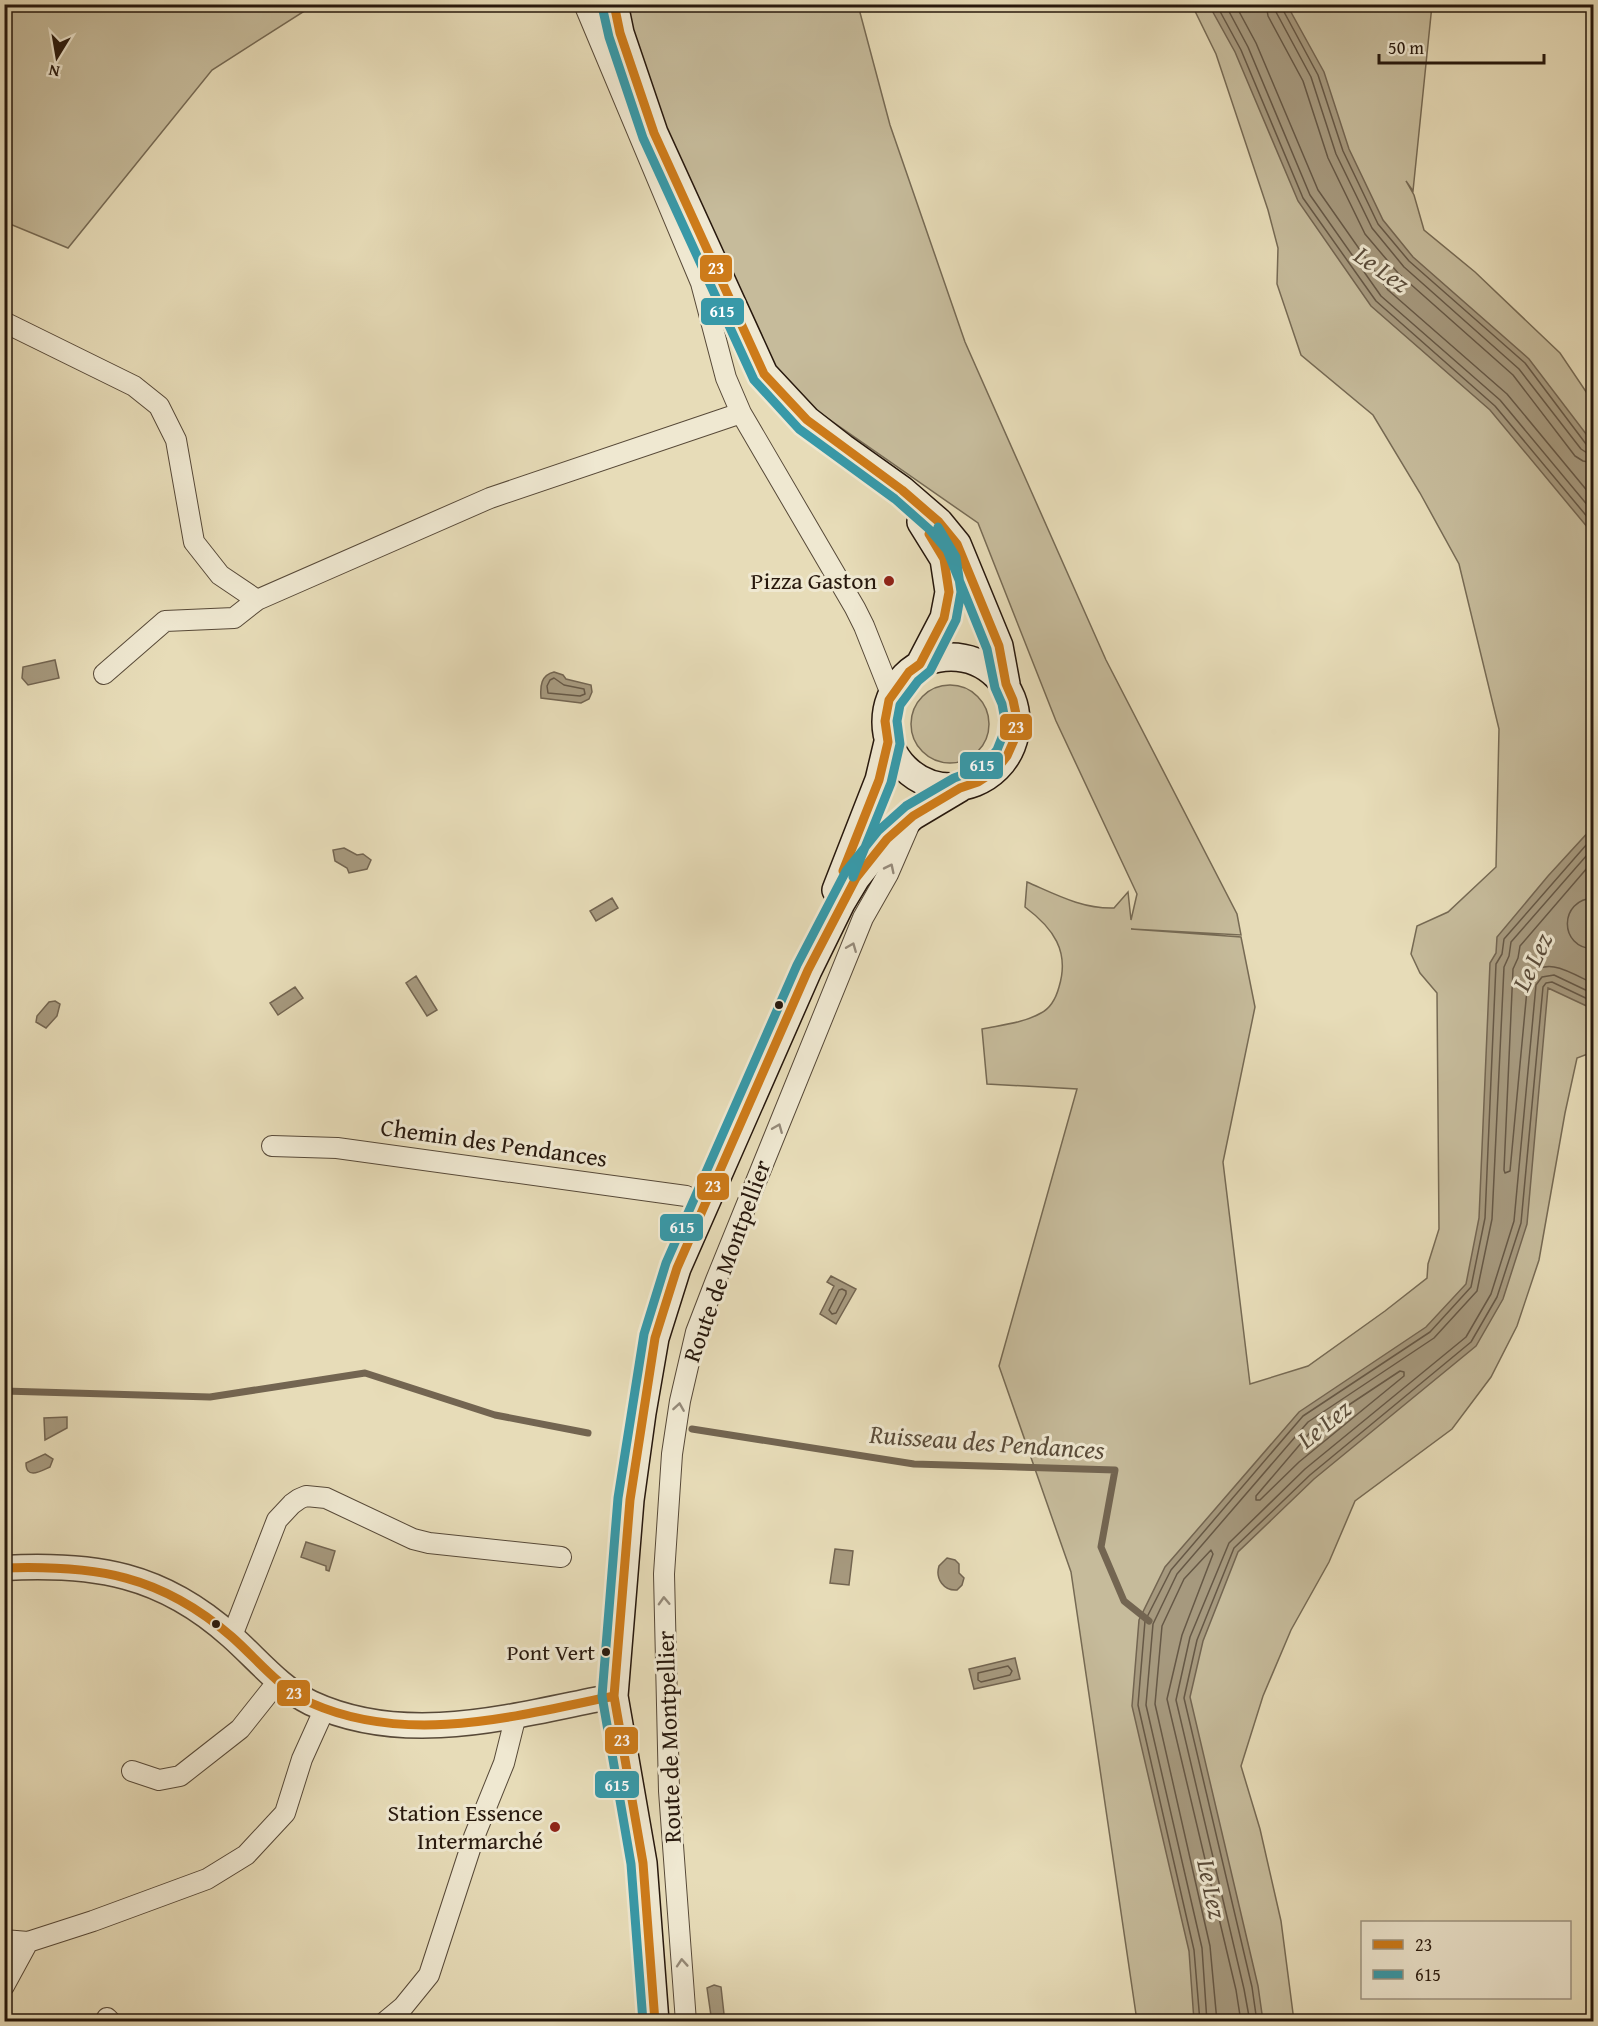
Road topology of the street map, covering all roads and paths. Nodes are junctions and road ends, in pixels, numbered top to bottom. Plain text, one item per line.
1 (584, 4) edge
2 (614, 4) edge
3 (4, 322) edge
4 (741, 413) junction
5 (902, 490) junction
6 (257, 600) junction
7 (920, 664) junction
8 (104, 674) dead end
9 (1006, 684) junction
10 (891, 694) junction
11 (888, 742) junction
12 (960, 788) junction
13 (913, 816) junction
14 (808, 970) junction
15 (272, 1146) dead end
16 (706, 1206) junction
17 (561, 1557) dead end
18 (4, 1568) edge
19 (232, 1636) junction
20 (279, 1680) junction
21 (614, 1696) junction
22 (325, 1708) junction
23 (516, 1714) junction
24 (132, 1771) dead end
25 (4, 1940) edge
26 (28, 1942) junction
27 (4, 1986) edge
28 (385, 2022) edge
29 (655, 2022) edge
30 (686, 2022) edge

1 - 4 street
2 - 5 main road
3 - 6 street
4 - 6 street
4 - 10 street
5 - 7 main road
5 - 9 main road
6 - 8 street
7 - 9 main road
7 - 10 main road
9 - 12 main road
10 - 11 main road
11 - 12 main road
11 - 14 main road, Route de Montpellier
12 - 13 main road, Route de Montpellier
13 - 14 main road, Route de Montpellier
30 -> 13 street, Route de Montpellier
14 - 16 main road, Route de Montpellier
15 - 16 street, Chemin des Pendances
16 - 21 main road, Route de Montpellier
17 - 19 street
18 - 19 street
19 - 20 street
20 - 22 street
20 - 24 street
21 - 23 street
21 - 29 main road, Route de Montpellier
22 - 23 street
22 - 26 street
23 - 28 street
25 - 26 street
26 - 27 street

